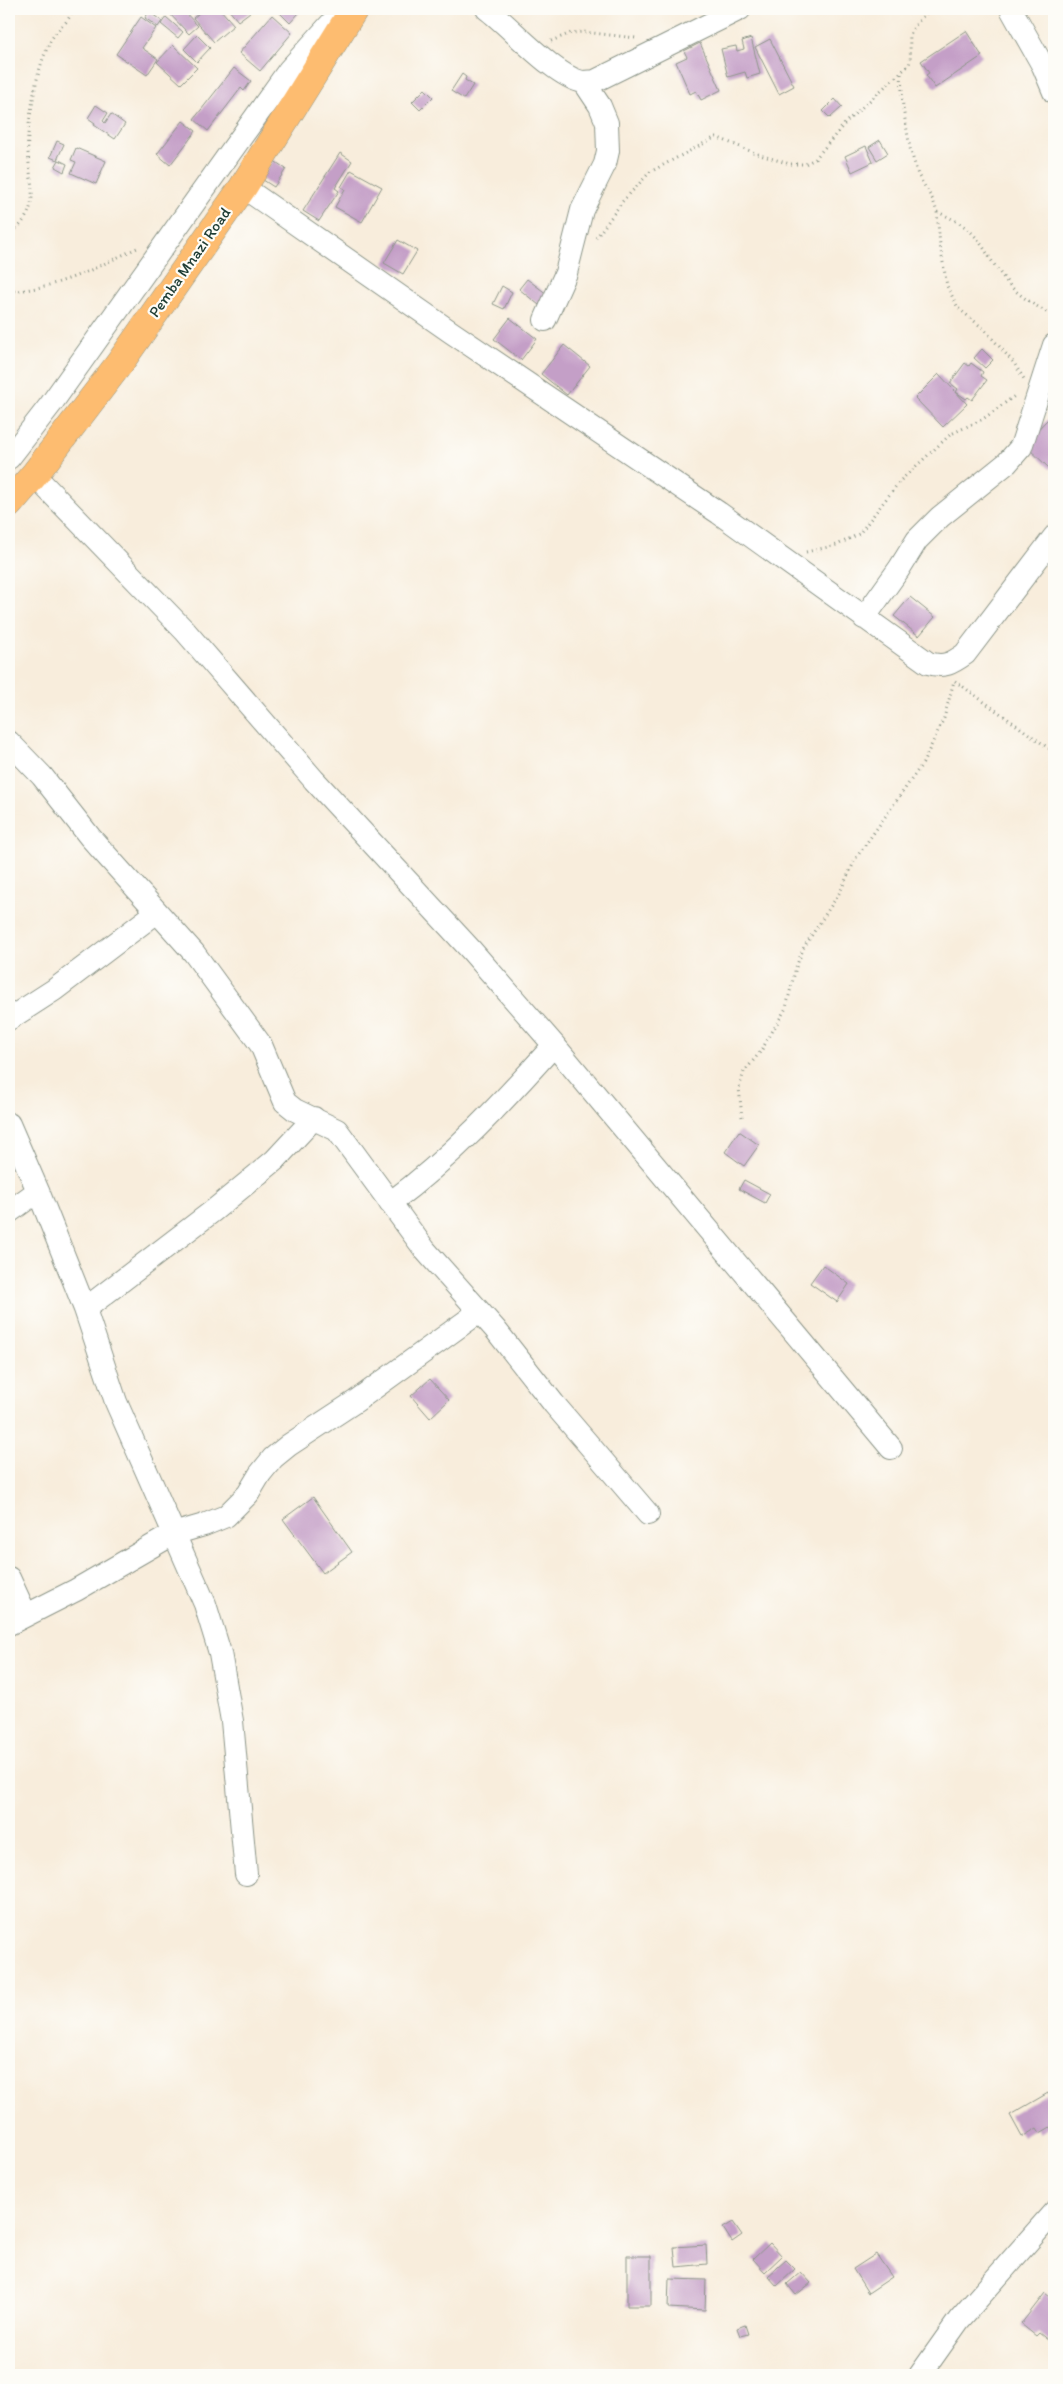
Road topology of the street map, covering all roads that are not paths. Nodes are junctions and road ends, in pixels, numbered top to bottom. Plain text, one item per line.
1 (353, 9) edge
2 (487, 9) edge
3 (740, 9) edge
4 (1011, 9) edge
5 (584, 82) junction
6 (1054, 92) edge
7 (243, 187) junction
8 (545, 320) dead end
9 (1054, 345) edge
10 (10, 455) edge
11 (34, 475) junction
12 (9, 504) edge
13 (1054, 537) edge
14 (864, 618) junction
15 (9, 742) edge
16 (158, 912) junction
17 (9, 1019) edge
18 (554, 1045) junction
19 (314, 1118) junction
20 (9, 1124) edge
21 (38, 1191) junction
22 (390, 1203) junction
23 (9, 1212) edge
24 (85, 1309) junction
25 (479, 1312) junction
26 (891, 1448) dead end
27 (648, 1514) dead end
28 (173, 1534) junction
29 (9, 1578) edge
30 (18, 1619) edge
31 (246, 1874) dead end
32 (1054, 2212) edge
33 (920, 2375) edge

1 - 7 main road, Pemba Mnazi Road
1 - 10 street
2 - 5 street
3 - 5 street
4 - 6 street
5 - 8 street
7 - 11 main road, Pemba Mnazi Road
7 - 14 street
9 - 14 street
11 - 12 main road, Pemba Mnazi Road
11 - 18 street
13 - 14 street
15 - 16 street
16 - 17 street
16 - 19 street
18 - 22 street
18 - 26 street
19 - 22 street
19 - 24 street
20 - 21 street
21 - 23 street
21 - 24 street
22 - 25 street
24 - 28 street
25 - 27 street
25 - 28 street
28 - 30 street
28 - 31 street
29 - 30 street
32 - 33 street

